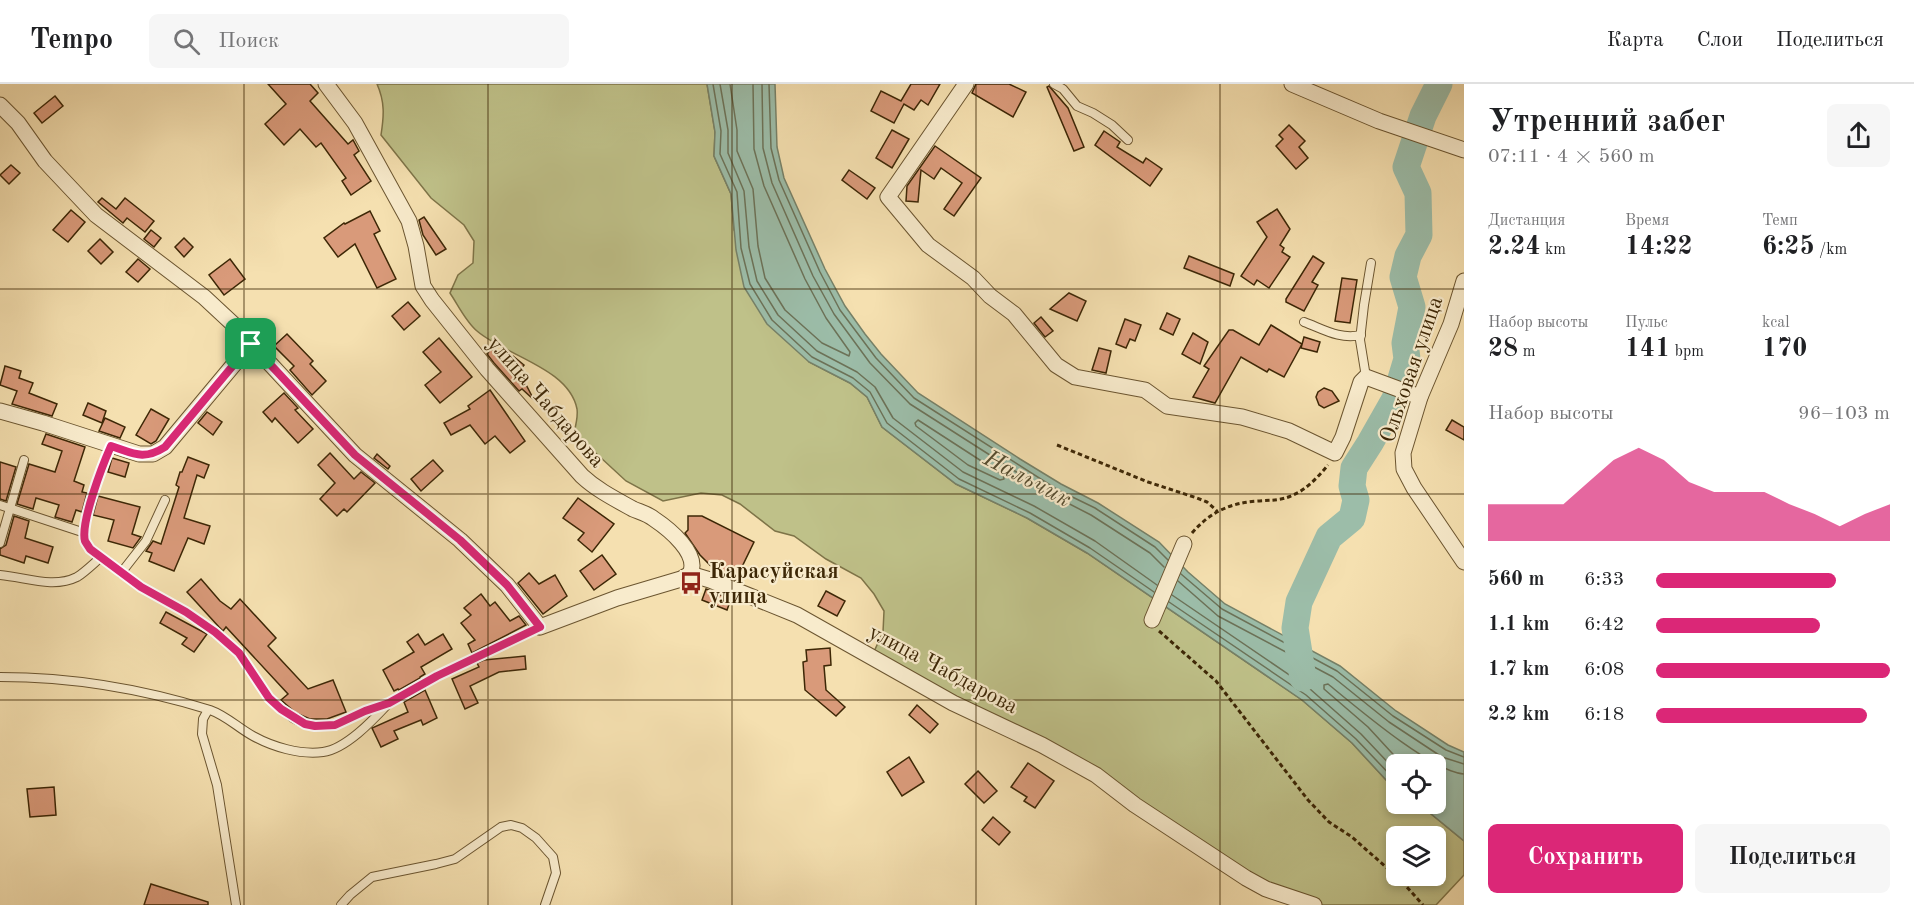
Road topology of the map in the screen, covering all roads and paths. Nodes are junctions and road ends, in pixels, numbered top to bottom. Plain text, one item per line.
1 (326, 84) edge
2 (966, 84) edge
3 (1054, 84) edge
4 (1292, 84) edge
5 (0, 105) edge
6 (1128, 140) dead end
7 (1464, 150) edge
8 (1371, 263) dead end
9 (1464, 281) edge
10 (1304, 322) dead end
11 (1361, 335) junction
12 (251, 344) junction
13 (1370, 379) junction
14 (1415, 395) junction
15 (0, 411) edge
16 (1057, 445) dead end
17 (111, 446) junction
18 (1335, 453) junction
19 (24, 460) dead end
20 (165, 500) dead end
21 (0, 505) edge
22 (10, 508) junction
23 (1217, 511) junction
24 (85, 533) junction
25 (0, 543) edge
26 (1183, 545) joint
27 (100, 558) junction
28 (1464, 562) edge
29 (121, 573) junction
30 (690, 574) junction
31 (0, 575) edge
32 (1153, 617) joint
33 (540, 627) junction
34 (0, 676) edge
35 (389, 703) junction
36 (208, 710) junction
37 (1386, 866) edge
38 (1406, 886) edge
39 (236, 905) edge
40 (341, 905) edge
41 (545, 905) edge
42 (1314, 905) edge
43 (1423, 905) edge

1 - 30 street, улица Чабдарова
2 - 18 street
3 - 6 lane
4 - 7 street
5 - 12 street
8 - 11 lane
9 - 14 street, Ольховая улица
10 - 11 lane
11 - 13 lane
12 - 17 street
12 - 33 street
13 - 14 street
13 - 18 street
14 - 28 street, Ольховая улица
15 - 17 street
16 - 23 path
17 - 24 lane
18 - 23 path
19 - 22 lane
20 - 29 lane
21 - 22 lane
22 - 24 lane
22 - 25 lane
23 - 26 path
24 - 27 lane
26 - 32 street
27 - 29 lane
27 - 31 lane
29 - 35 lane
30 - 33 street
30 - 42 street, улица Чабдарова
32 - 37 path
33 - 35 lane
34 - 36 lane
35 - 36 lane
36 - 39 lane
38 - 43 path
40 - 41 lane

